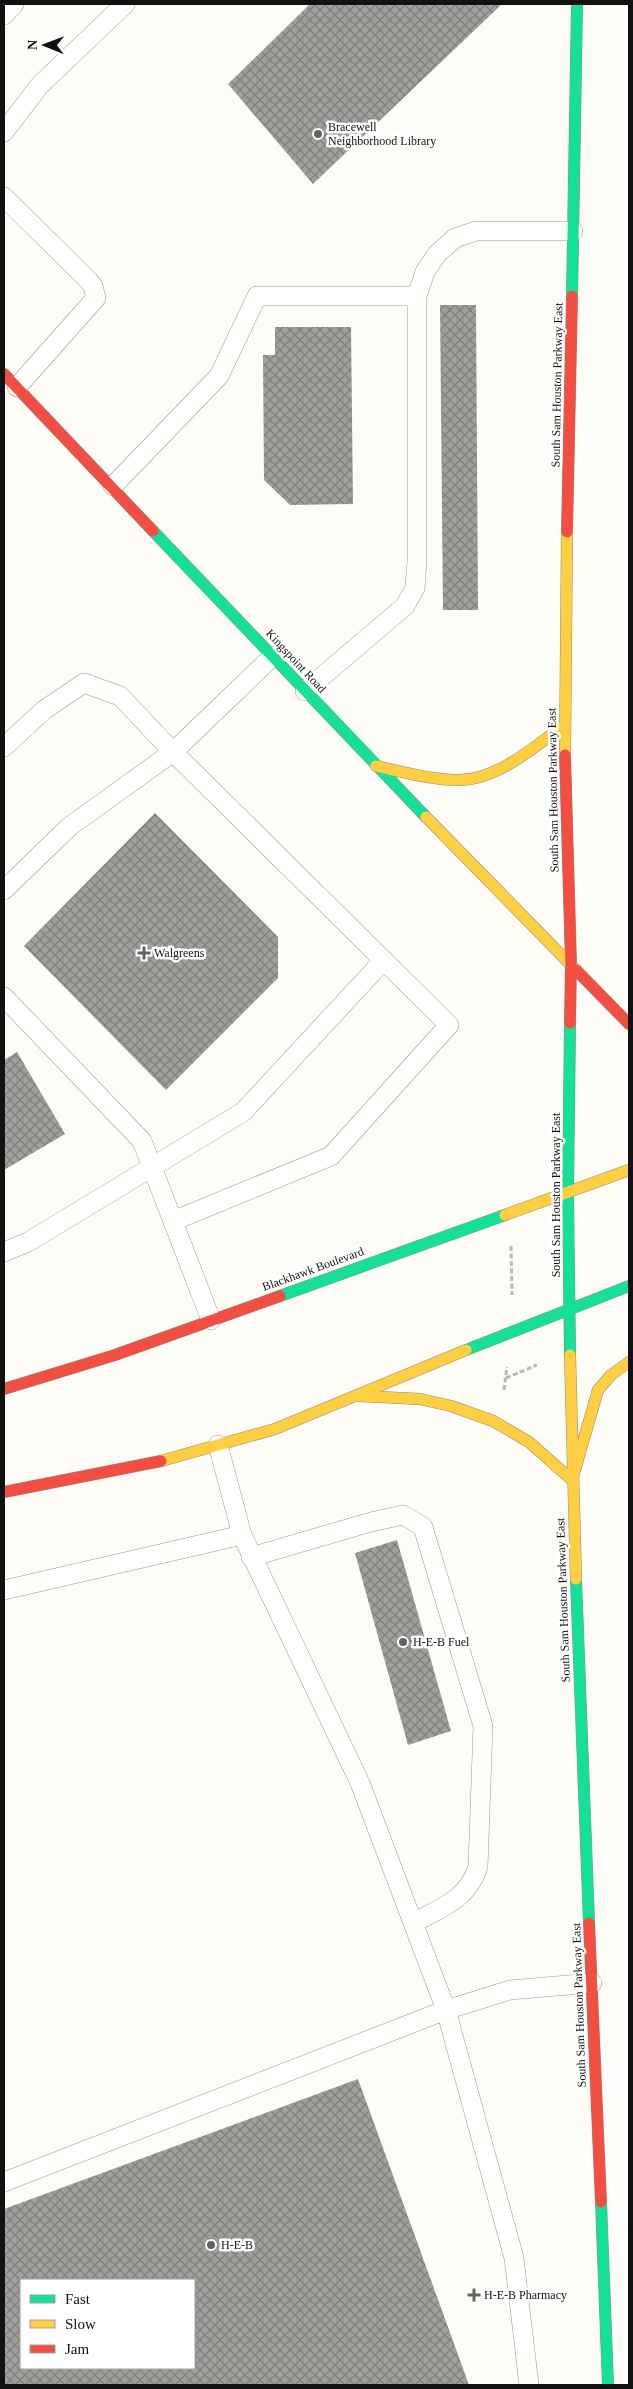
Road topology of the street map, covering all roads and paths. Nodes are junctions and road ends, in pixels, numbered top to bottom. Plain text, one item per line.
1 (14, 4) edge
2 (125, 4) edge
3 (577, 4) edge
4 (4, 15) edge
5 (4, 132) edge
6 (4, 197) edge
7 (574, 231) junction
8 (417, 296) junction
9 (4, 374) edge
10 (17, 387) junction
11 (113, 486) junction
12 (272, 656) junction
13 (305, 691) junction
14 (564, 725) junction
15 (4, 747) edge
16 (173, 752) junction
17 (376, 766) junction
18 (4, 890) edge
19 (383, 961) junction
20 (571, 964) junction
21 (4, 997) edge
22 (629, 1024) edge
23 (152, 1167) junction
24 (629, 1170) edge
25 (568, 1193) junction
26 (172, 1221) junction
27 (511, 1238) dead end
28 (4, 1252) edge
29 (629, 1286) edge
30 (512, 1295) dead end
31 (570, 1308) junction
32 (211, 1320) junction
33 (629, 1362) edge
34 (507, 1364) dead end
35 (539, 1364) dead end
36 (506, 1378) junction
37 (4, 1389) edge
38 (351, 1396) junction
39 (504, 1397) dead end
40 (218, 1445) junction
41 (572, 1480) junction
42 (4, 1492) edge
43 (242, 1535) junction
44 (251, 1557) junction
45 (4, 1590) edge
46 (413, 1923) junction
47 (592, 1982) junction
48 (446, 2010) junction
49 (4, 2182) edge
50 (529, 2385) edge
51 (608, 2385) edge

1 - 4 lane
2 - 5 lane
3 - 7 main road, South Sam Houston Parkway East
6 - 10 lane
7 - 8 lane
7 - 14 main road, South Sam Houston Parkway East
8 - 11 lane
8 - 13 lane
9 - 10 main road, Kingspoint Road
10 - 11 main road, Kingspoint Road
11 - 12 main road, Kingspoint Road
12 - 13 main road, Kingspoint Road
12 - 16 lane
13 - 17 main road, Kingspoint Road
14 - 17 main road
14 - 20 main road, South Sam Houston Parkway East
15 - 16 lane
16 - 18 lane
16 - 19 lane
17 - 20 main road, Kingspoint Road
19 - 23 lane
19 - 26 lane
20 - 22 main road, Kingspoint Road
20 - 25 main road, South Sam Houston Parkway East
21 - 23 lane
23 - 26 lane
23 - 28 lane
24 - 25 main road, Blackhawk Boulevard
25 - 31 main road, South Sam Houston Parkway East
25 - 32 main road, Blackhawk Boulevard
26 - 32 lane
27 - 30 path
29 - 31 main road
31 - 38 main road
31 - 41 main road, South Sam Houston Parkway East
32 - 37 main road, Blackhawk Boulevard
33 - 41 main road
34 - 36 path
35 - 36 path
36 - 39 path
38 - 40 main road
38 - 41 main road
40 - 42 main road
40 - 43 lane
41 - 47 main road, South Sam Houston Parkway East
43 - 44 lane
43 - 45 lane
44 - 46 lane
44 - 46 lane
46 - 48 lane
47 - 48 lane
47 - 51 main road, South Sam Houston Parkway East
48 - 49 lane
48 - 50 lane

